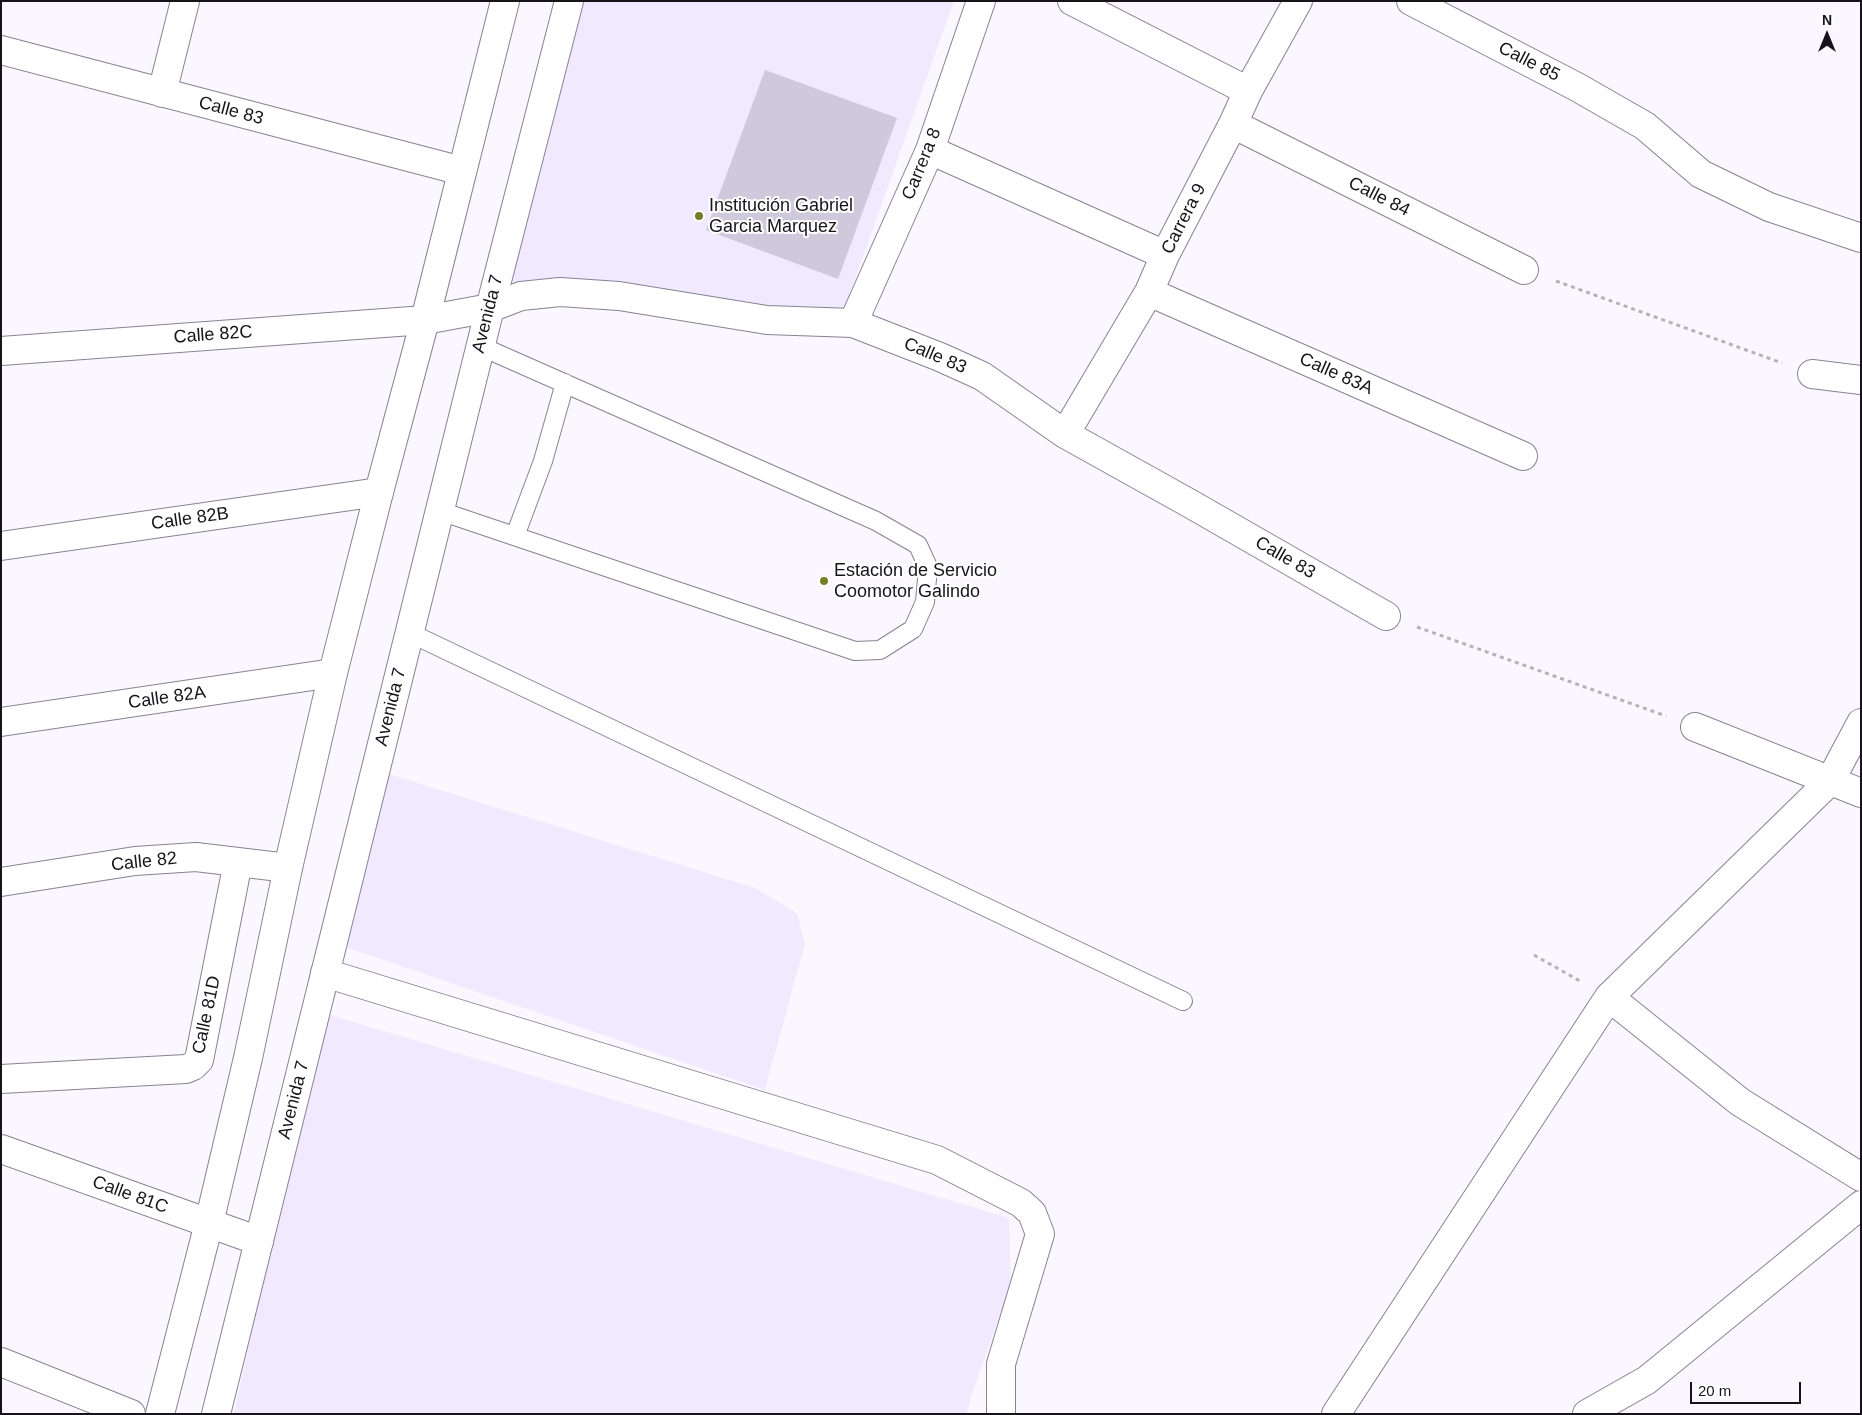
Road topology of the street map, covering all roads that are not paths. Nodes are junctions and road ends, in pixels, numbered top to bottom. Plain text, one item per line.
1 (185, 1) edge
2 (505, 1) edge
3 (569, 1) edge
4 (981, 1) edge
5 (1072, 1) edge
6 (1298, 1) edge
7 (1411, 1) edge
8 (1, 50) edge
9 (1248, 91) junction
10 (162, 93) junction
11 (1233, 124) junction
12 (930, 150) junction
13 (462, 171) junction
14 (1861, 238) edge
15 (1165, 255) junction
16 (1524, 270) road end
17 (1148, 292) junction
18 (490, 308) junction
19 (425, 320) junction
20 (853, 323) junction
21 (480, 346) junction
22 (1, 351) edge
23 (1812, 374) road end
24 (1861, 380) edge
25 (566, 384) junction
26 (1065, 434) junction
27 (1522, 456) dead end
28 (379, 492) junction
29 (440, 511) junction
30 (515, 536) junction
31 (1, 546) edge
32 (1386, 616) road end
33 (410, 633) junction
34 (333, 674) junction
35 (1, 722) edge
36 (1861, 723) edge
37 (1695, 726) road end
38 (1830, 781) junction
39 (1861, 793) edge
40 (238, 862) junction
41 (288, 868) junction
42 (1, 882) edge
43 (325, 973) junction
44 (1609, 997) junction
45 (1183, 1001) dead end
46 (1, 1079) edge
47 (1, 1149) edge
48 (1861, 1177) edge
49 (1861, 1205) edge
50 (209, 1223) junction
51 (259, 1241) junction
52 (1, 1362) edge
53 (131, 1414) edge
54 (160, 1414) edge
55 (216, 1414) edge
56 (1002, 1414) edge
57 (1336, 1414) edge
58 (1587, 1414) edge

1 - 10 street
2 - 13 street
3 - 18 street, Avenida 7
4 - 12 street, Carrera 8
5 - 9 street
6 - 9 street, Carrera 9
7 - 14 street, Calle 85
8 - 10 street, Calle 83
9 - 11 street, Carrera 9
10 - 13 street, Calle 83
11 - 15 street, Carrera 9
11 - 16 street, Calle 84
12 - 15 street
12 - 20 street, Carrera 8
13 - 19 street
15 - 17 street, Carrera 9
17 - 26 street, Carrera 9
17 - 27 street, Calle 83A
18 - 19 street, Calle 83
18 - 20 street, Calle 83
18 - 21 street, Avenida 7
19 - 22 street, Calle 82C
19 - 28 street
20 - 26 street, Calle 83
21 - 25 lane
21 - 29 street, Avenida 7
23 - 24 street
25 - 30 lane
25 - 30 lane
26 - 32 street, Calle 83
28 - 31 street, Calle 82B
28 - 34 street
29 - 30 lane
29 - 33 street, Avenida 7
33 - 43 street, Avenida 7
33 - 45 lane
34 - 35 street, Calle 82A
34 - 41 street
36 - 38 street
37 - 38 street
38 - 39 street
38 - 44 street
40 - 41 street, Calle 82
40 - 42 street, Calle 82
40 - 46 street, Calle 81D
41 - 50 street
43 - 51 street, Avenida 7
43 - 56 street
44 - 48 street
44 - 57 street
47 - 50 street, Calle 81C
49 - 58 street
50 - 51 street, Calle 81C
50 - 54 street
51 - 55 street, Avenida 7
52 - 53 street

